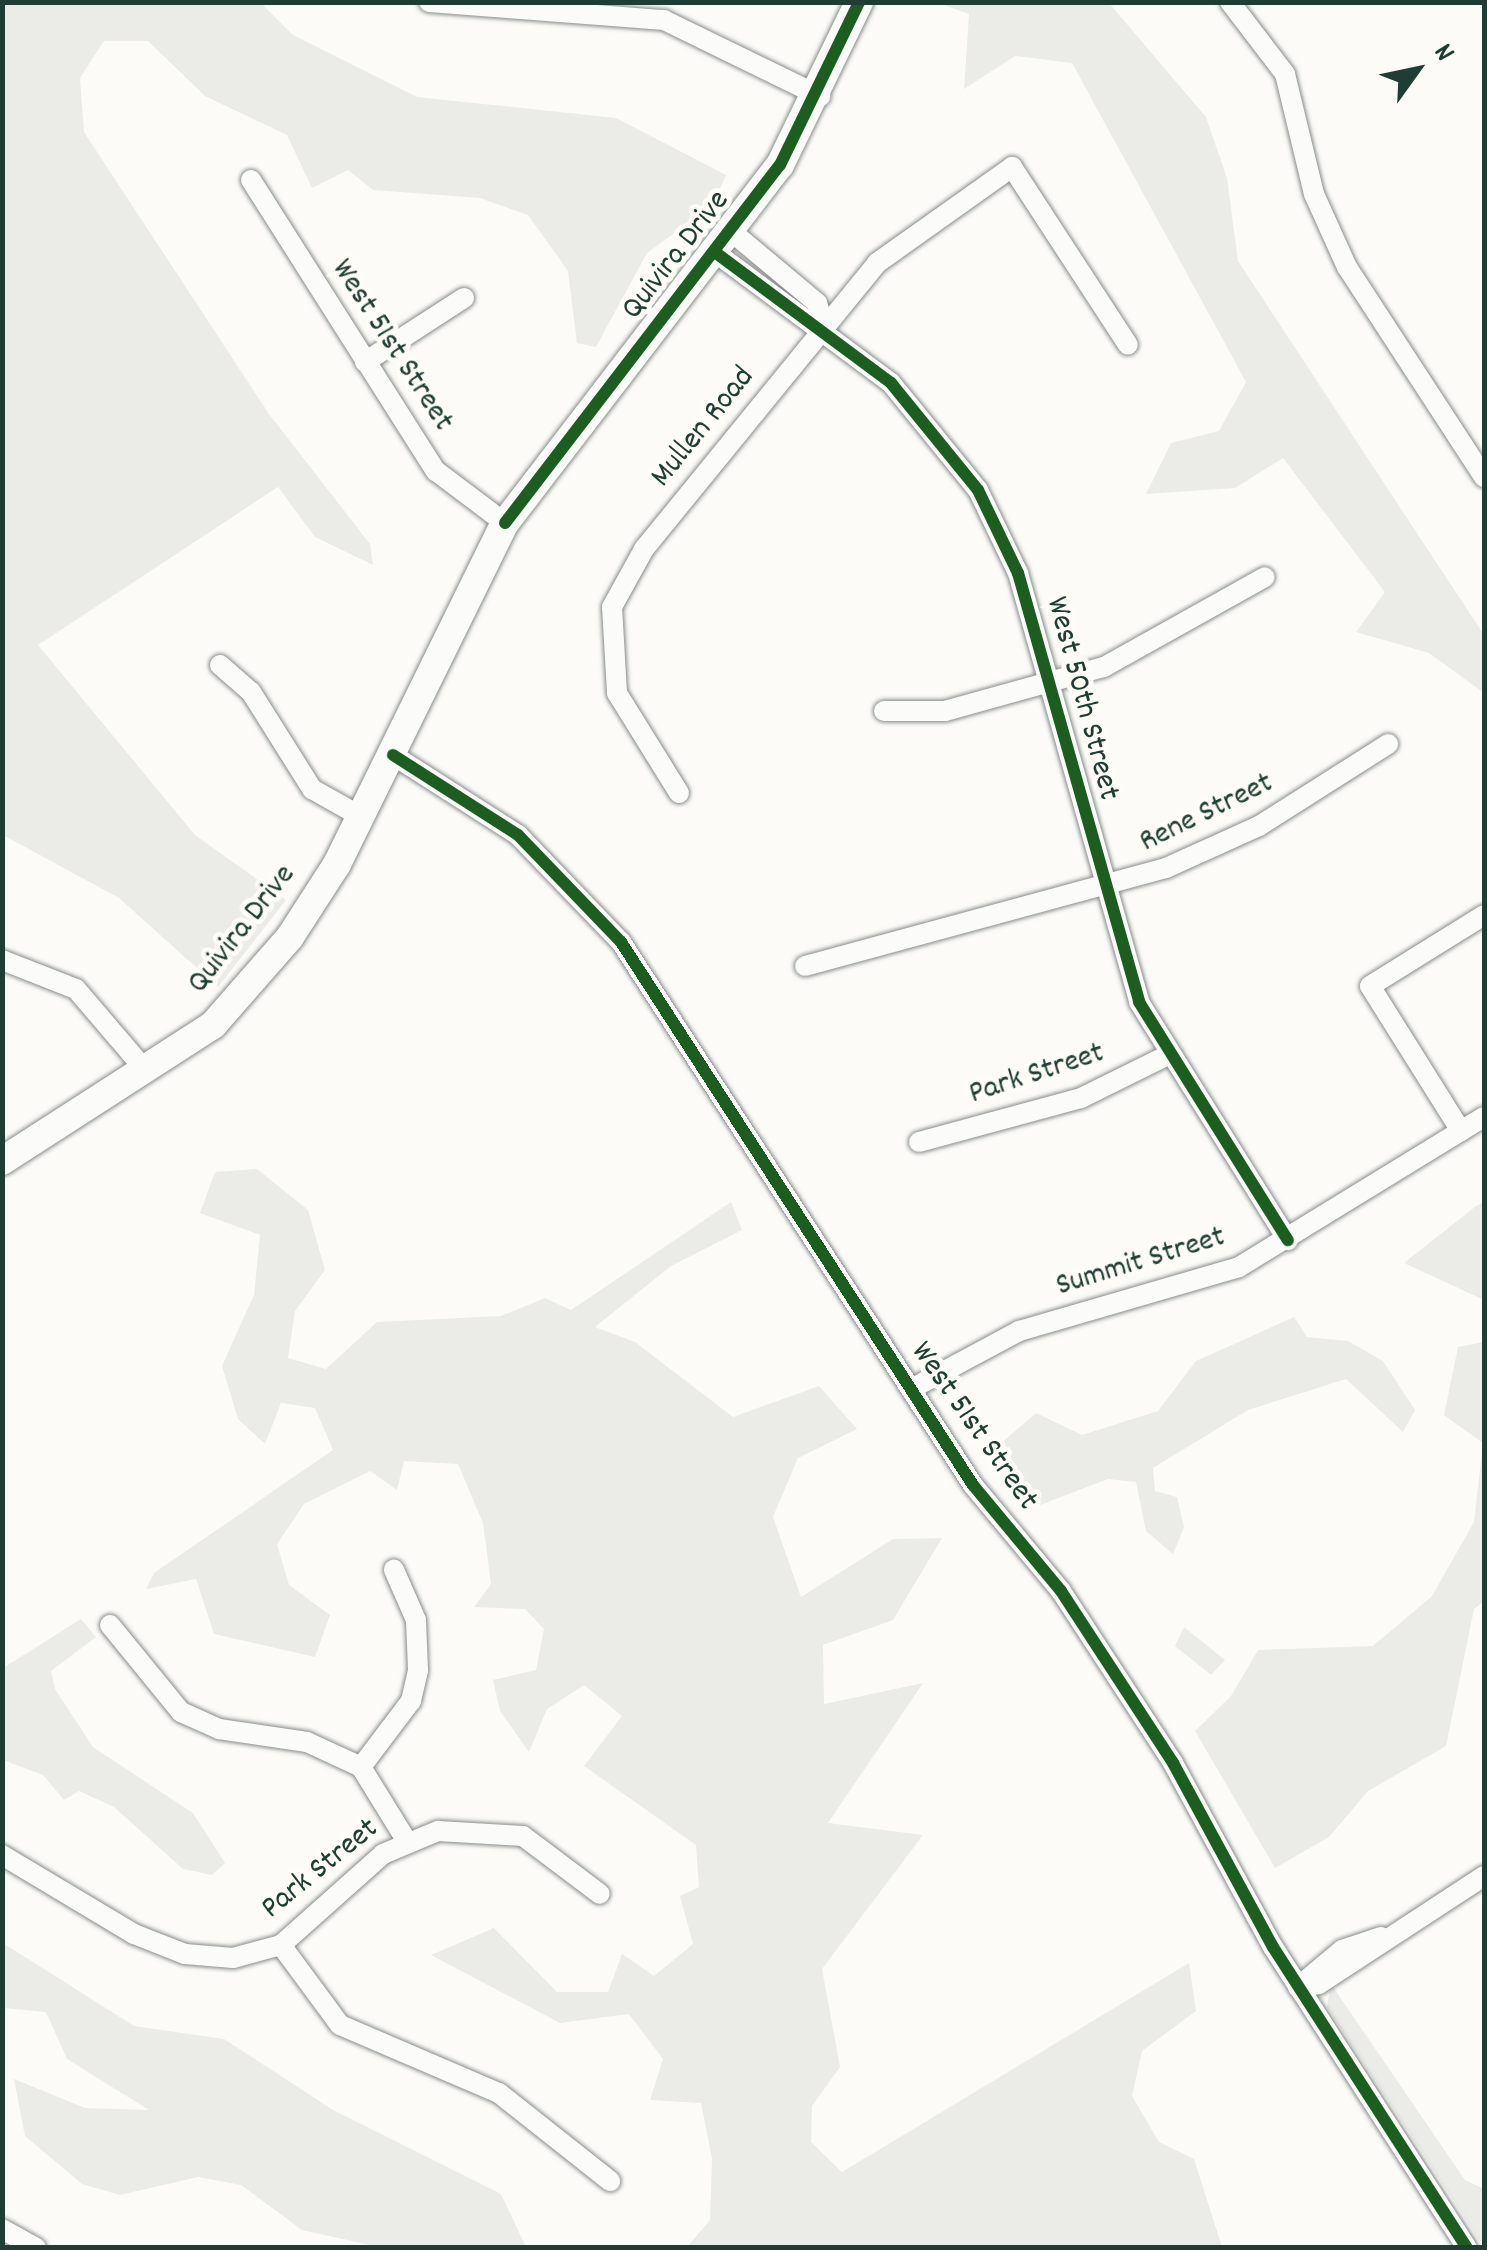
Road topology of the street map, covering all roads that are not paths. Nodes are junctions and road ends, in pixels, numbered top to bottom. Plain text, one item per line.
1 (429, 2) edge
2 (858, 2) edge
3 (1230, 2) edge
4 (631, 9) edge
5 (820, 96) junction
6 (251, 180) dead end
7 (724, 242) junction
8 (464, 298) dead end
9 (824, 326) junction
10 (1128, 345) dead end
11 (365, 362) junction
12 (1484, 477) edge
13 (505, 523) junction
14 (1265, 577) dead end
15 (220, 665) dead end
16 (1049, 682) junction
17 (884, 710) dead end
18 (1388, 744) dead end
19 (393, 754) junction
20 (678, 793) dead end
21 (360, 816) junction
22 (1103, 887) junction
23 (1484, 915) edge
24 (2, 960) edge
25 (805, 966) dead end
26 (1168, 1055) junction
27 (146, 1071) junction
28 (1484, 1116) edge
29 (1461, 1131) junction
30 (919, 1142) dead end
31 (2, 1161) edge
32 (1288, 1240) junction
33 (911, 1389) junction
34 (394, 1570) dead end
35 (110, 1626) dead end
36 (361, 1768) junction
37 (406, 1840) junction
38 (2, 1855) edge
39 (11, 1870) edge
40 (1484, 1876) edge
41 (600, 1894) dead end
42 (280, 1945) junction
43 (1298, 1987) junction
44 (610, 2180) dead end
45 (2, 2229) edge
46 (36, 2248) edge
47 (1467, 2248) edge

1 - 4 street
2 - 5 main road, Quivira Drive
3 - 12 street
4 - 5 street
5 - 7 main road, Quivira Drive
6 - 11 street, West 51st Street
7 - 9 street, West 50th Street
7 - 13 main road, Quivira Drive
8 - 11 street
9 - 10 street, Mullen Road
9 - 16 street, West 50th Street
9 - 20 street, Mullen Road
11 - 13 street, West 51st Street
13 - 19 main road, Quivira Drive
14 - 16 street
15 - 21 street
16 - 17 street
16 - 22 street, West 50th Street
18 - 22 street, Rene Street
19 - 21 main road, Quivira Drive
19 - 33 street, West 51st Street
21 - 27 main road, Quivira Drive
22 - 25 street, Rene Street
22 - 26 street, West 50th Street
23 - 29 street
24 - 27 street
26 - 30 street, Park Street
26 - 32 street, West 50th Street
27 - 31 main road, Quivira Drive
28 - 29 street, Summit Street
29 - 32 street, Summit Street
32 - 33 street, Summit Street
33 - 43 street, West 51st Street
34 - 36 street
35 - 36 street
36 - 37 street
37 - 41 street, Park Street
37 - 42 street, Park Street
38 - 39 street, Park Street
39 - 42 street, Park Street
40 - 43 street
42 - 44 street
43 - 47 street, West 51st Street
45 - 46 street

